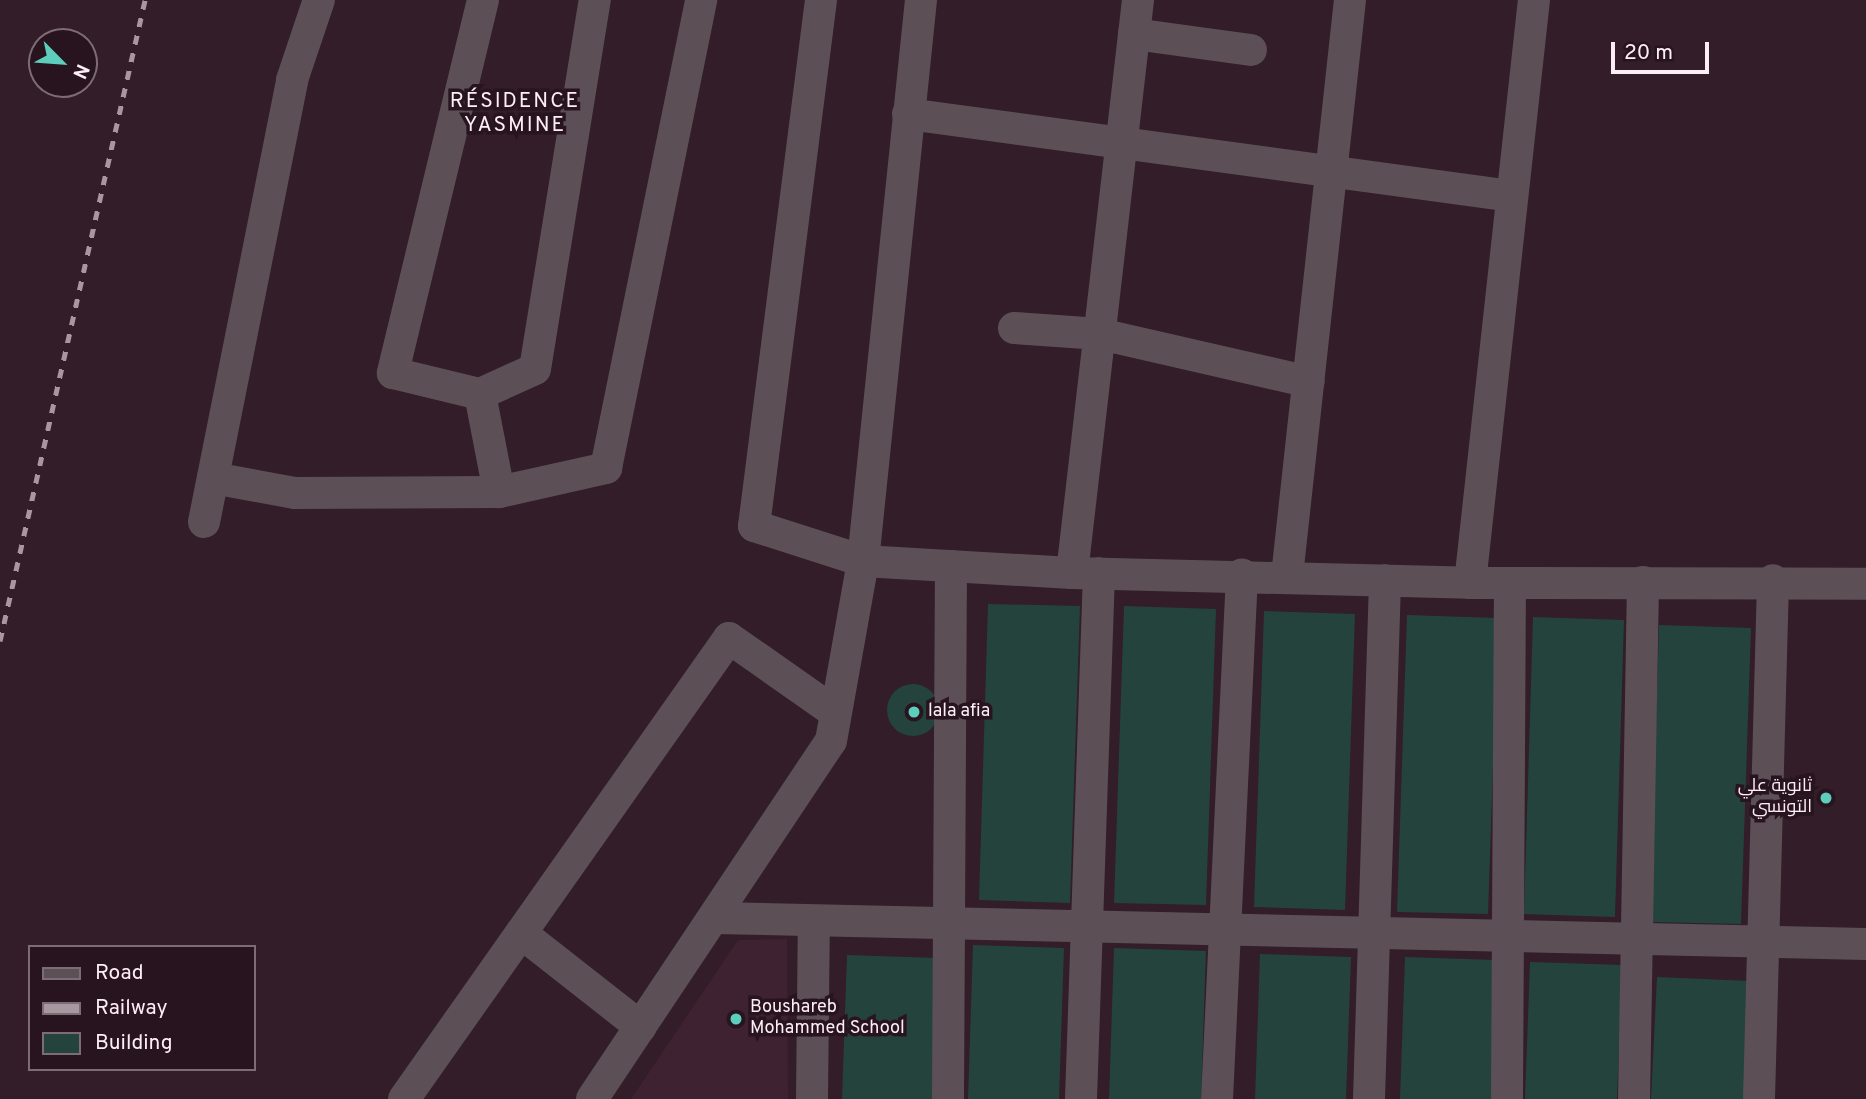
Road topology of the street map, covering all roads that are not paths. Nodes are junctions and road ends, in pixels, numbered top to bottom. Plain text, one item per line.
1 (319, 0) edge
2 (483, 0) edge
3 (595, 0) edge
4 (701, 0) edge
5 (821, 0) edge
6 (921, 0) edge
7 (1138, 0) edge
8 (1350, 0) edge
9 (1534, 0) edge
10 (1134, 34) junction
11 (1251, 50) dead end
12 (908, 114) junction
13 (1122, 143) junction
14 (1332, 172) junction
15 (1511, 196) junction
16 (1014, 328) dead end
17 (1100, 334) junction
18 (1309, 382) junction
19 (480, 394) junction
20 (213, 478) junction
21 (499, 492) junction
22 (204, 523) dead end
23 (863, 561) junction
24 (951, 566) junction
25 (1086, 573) junction
26 (1242, 575) junction
27 (1287, 576) junction
28 (1385, 580) junction
29 (1773, 580) junction
30 (1643, 582) junction
31 (1471, 583) junction
32 (1510, 583) junction
33 (1866, 584) edge
34 (832, 710) junction
35 (715, 918) junction
36 (814, 921) junction
37 (949, 926) junction
38 (1087, 929) junction
39 (1226, 931) junction
40 (521, 933) junction
41 (1374, 934) junction
42 (1510, 937) junction
43 (1636, 940) junction
44 (1763, 943) junction
45 (1866, 944) edge
46 (641, 1027) junction
47 (404, 1099) edge
48 (592, 1099) edge
49 (812, 1099) edge
50 (948, 1099) edge
51 (1081, 1099) edge
52 (1217, 1099) edge
53 (1369, 1099) edge
54 (1507, 1099) edge
55 (1634, 1099) edge
56 (1759, 1099) edge

1 - 20 street
2 - 19 street
3 - 19 street
4 - 21 street
5 - 23 street
6 - 12 street
7 - 10 street
8 - 14 street
9 - 15 street
10 - 11 street
10 - 13 street
12 - 13 street
12 - 23 street
13 - 14 street
13 - 17 street
14 - 15 street
14 - 18 street
15 - 31 street
16 - 17 street
17 - 18 street
17 - 25 street
18 - 27 street
19 - 21 street
20 - 21 street
20 - 22 street
23 - 24 street
23 - 34 street
24 - 25 street
24 - 37 street
25 - 26 street
25 - 38 street
26 - 27 street
26 - 39 street
27 - 28 street
28 - 31 street
28 - 41 street
29 - 30 street
29 - 33 street
29 - 44 street
30 - 32 street
30 - 43 street
31 - 32 street
32 - 42 street
34 - 35 street
34 - 40 street
35 - 36 street
35 - 46 street
36 - 37 street
36 - 49 street
37 - 38 street
37 - 50 street
38 - 39 street
38 - 51 street
39 - 41 street
39 - 52 street
40 - 46 street
40 - 47 street
41 - 42 street
41 - 53 street
42 - 43 street
42 - 54 street
43 - 44 street
43 - 55 street
44 - 45 street
44 - 56 street
46 - 48 street

